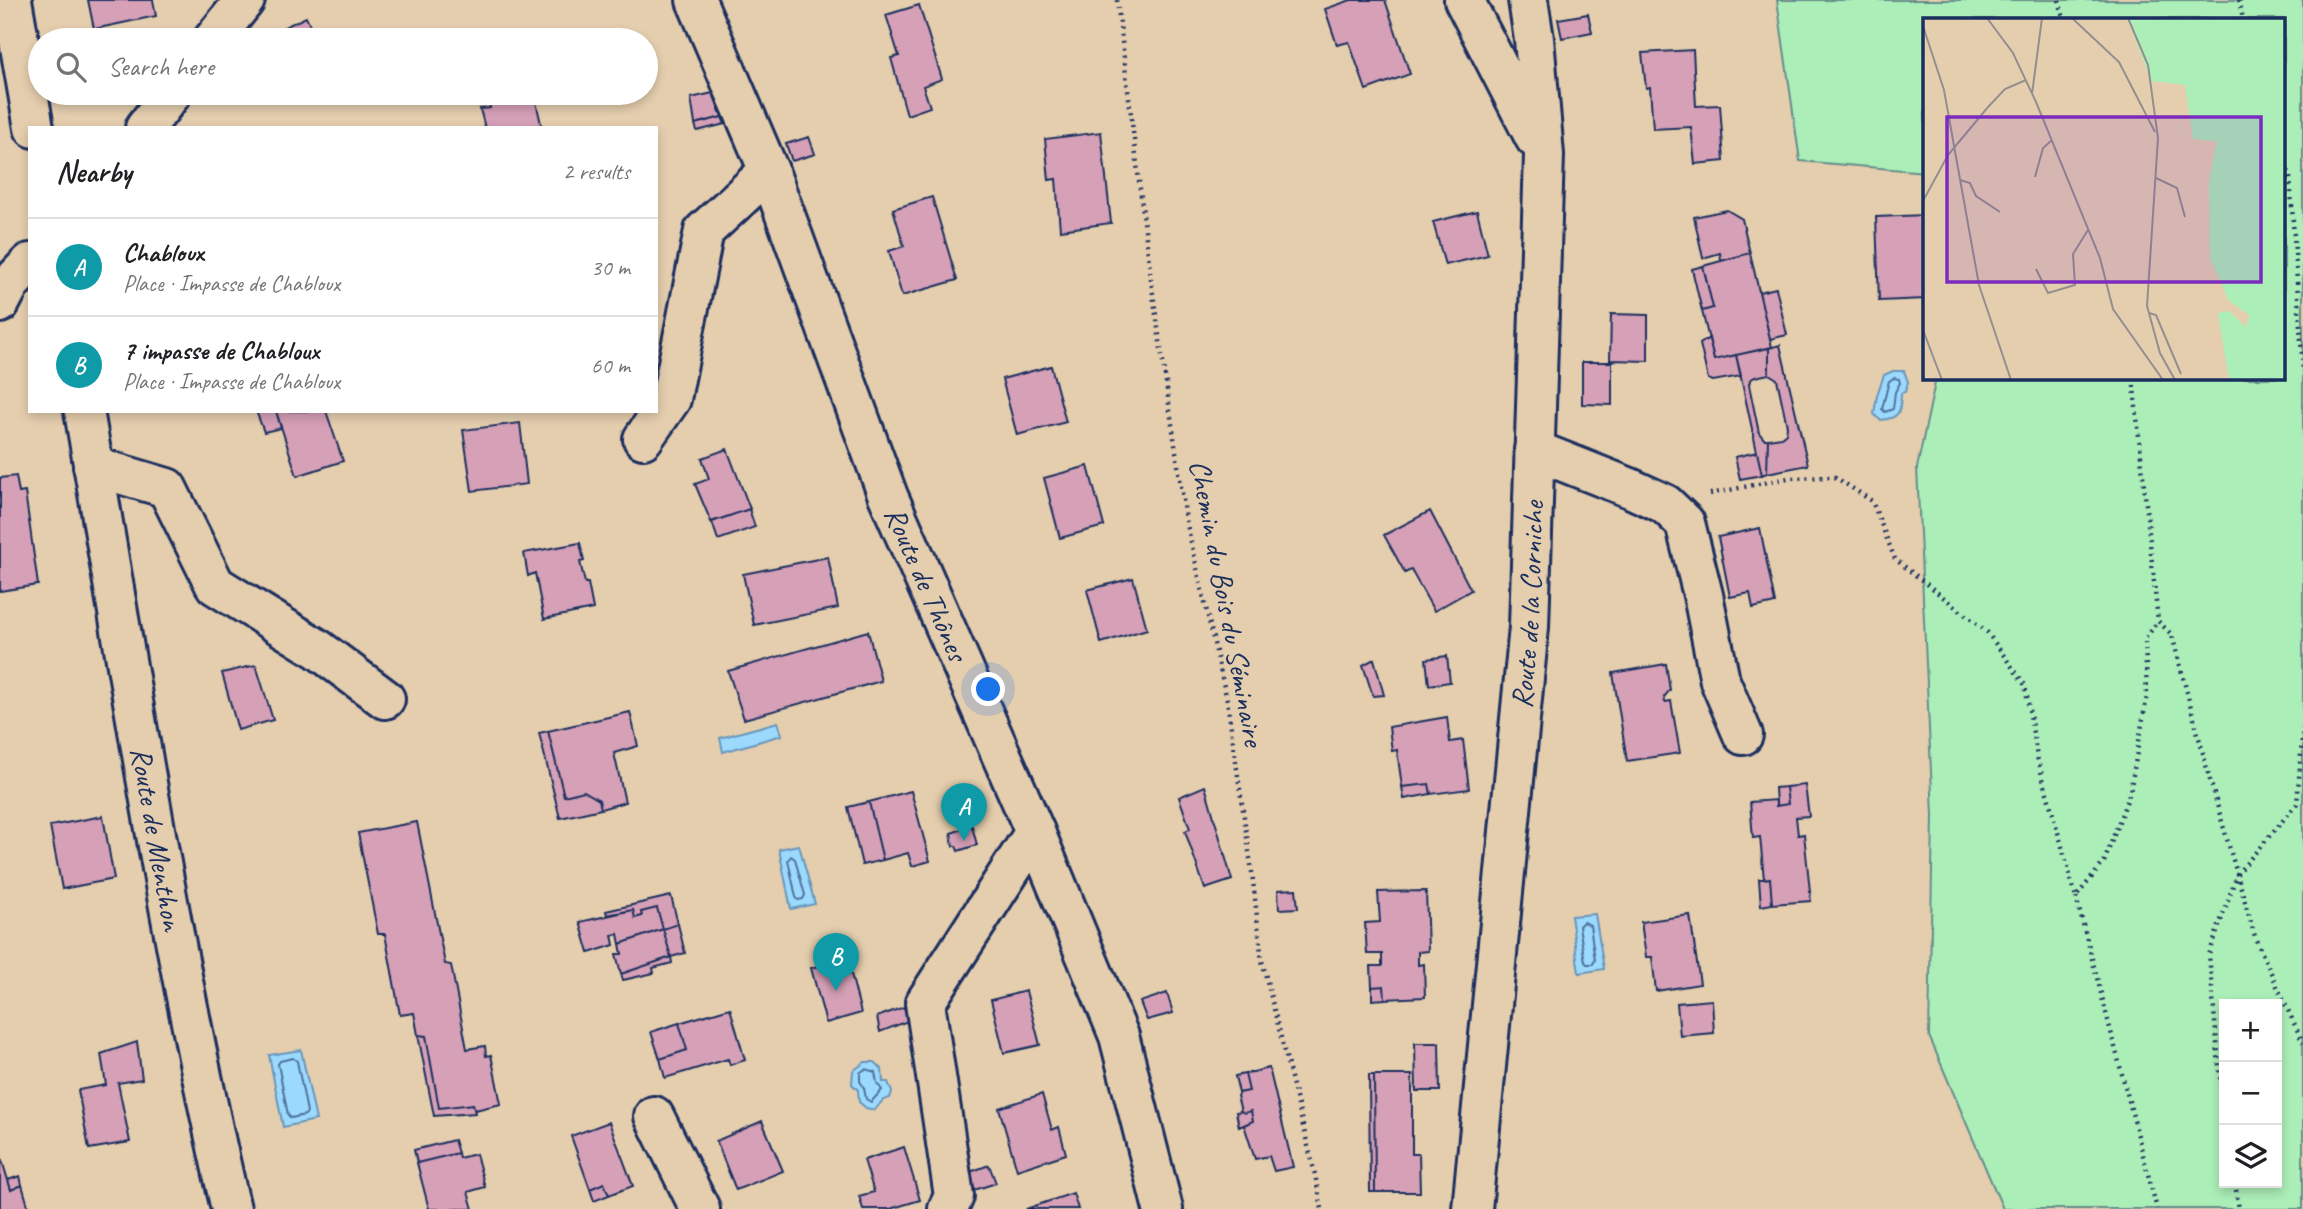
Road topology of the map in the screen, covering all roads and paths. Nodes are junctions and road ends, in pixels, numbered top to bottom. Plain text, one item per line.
1 (12, 0) edge
2 (244, 0) edge
3 (696, 0) edge
4 (1117, 0) edge
5 (1464, 0) edge
6 (1528, 0) edge
7 (2059, 0) edge
8 (2239, 0) edge
9 (2064, 18) edge
10 (2244, 18) edge
11 (222, 28) edge
12 (28, 93) edge
13 (30, 105) edge
14 (163, 105) edge
15 (34, 126) edge
16 (147, 126) edge
17 (1544, 155) junction
18 (2286, 164) edge
19 (769, 171) junction
20 (28, 265) edge
21 (0, 303) edge
22 (2303, 371) edge
23 (2133, 380) edge
24 (84, 413) edge
25 (643, 439) dead end
26 (1535, 450) junction
27 (93, 466) junction
28 (1665, 504) junction
29 (2158, 621) junction
30 (386, 699) dead end
31 (2303, 726) edge
32 (1743, 735) dead end
33 (1035, 832) junction
34 (2237, 874) junction
35 (2076, 897) junction
36 (2303, 1043) edge
37 (2219, 1066) edge
38 (654, 1116) dead end
39 (2236, 1188) edge
40 (231, 1209) edge
41 (700, 1209) edge
42 (948, 1209) edge
43 (1163, 1209) edge
44 (1322, 1209) edge
45 (1472, 1209) edge
46 (2157, 1209) edge
47 (2239, 1209) edge

1 - 12 street
2 - 11 street
3 - 19 street, Route de Thônes
4 - 44 path, Chemin du Bois du Séminaire
5 - 17 street
6 - 17 street, Route de la Corniche
7 - 9 path
8 - 10 path
13 - 15 street
14 - 16 street
17 - 26 street, Route de la Corniche
18 - 22 path
19 - 25 street
19 - 33 street, Route de Thônes
20 - 21 street
23 - 29 path
24 - 27 street, Route de Menthon
26 - 28 street
26 - 45 street, Route de la Corniche
27 - 30 street
27 - 40 street, Route de Menthon
28 - 32 street
28 - 35 path
29 - 34 path
29 - 35 path
31 - 34 path
33 - 42 street
33 - 43 street, Route de Thônes
34 - 36 path
34 - 37 path
35 - 46 path
38 - 41 street
39 - 47 path

